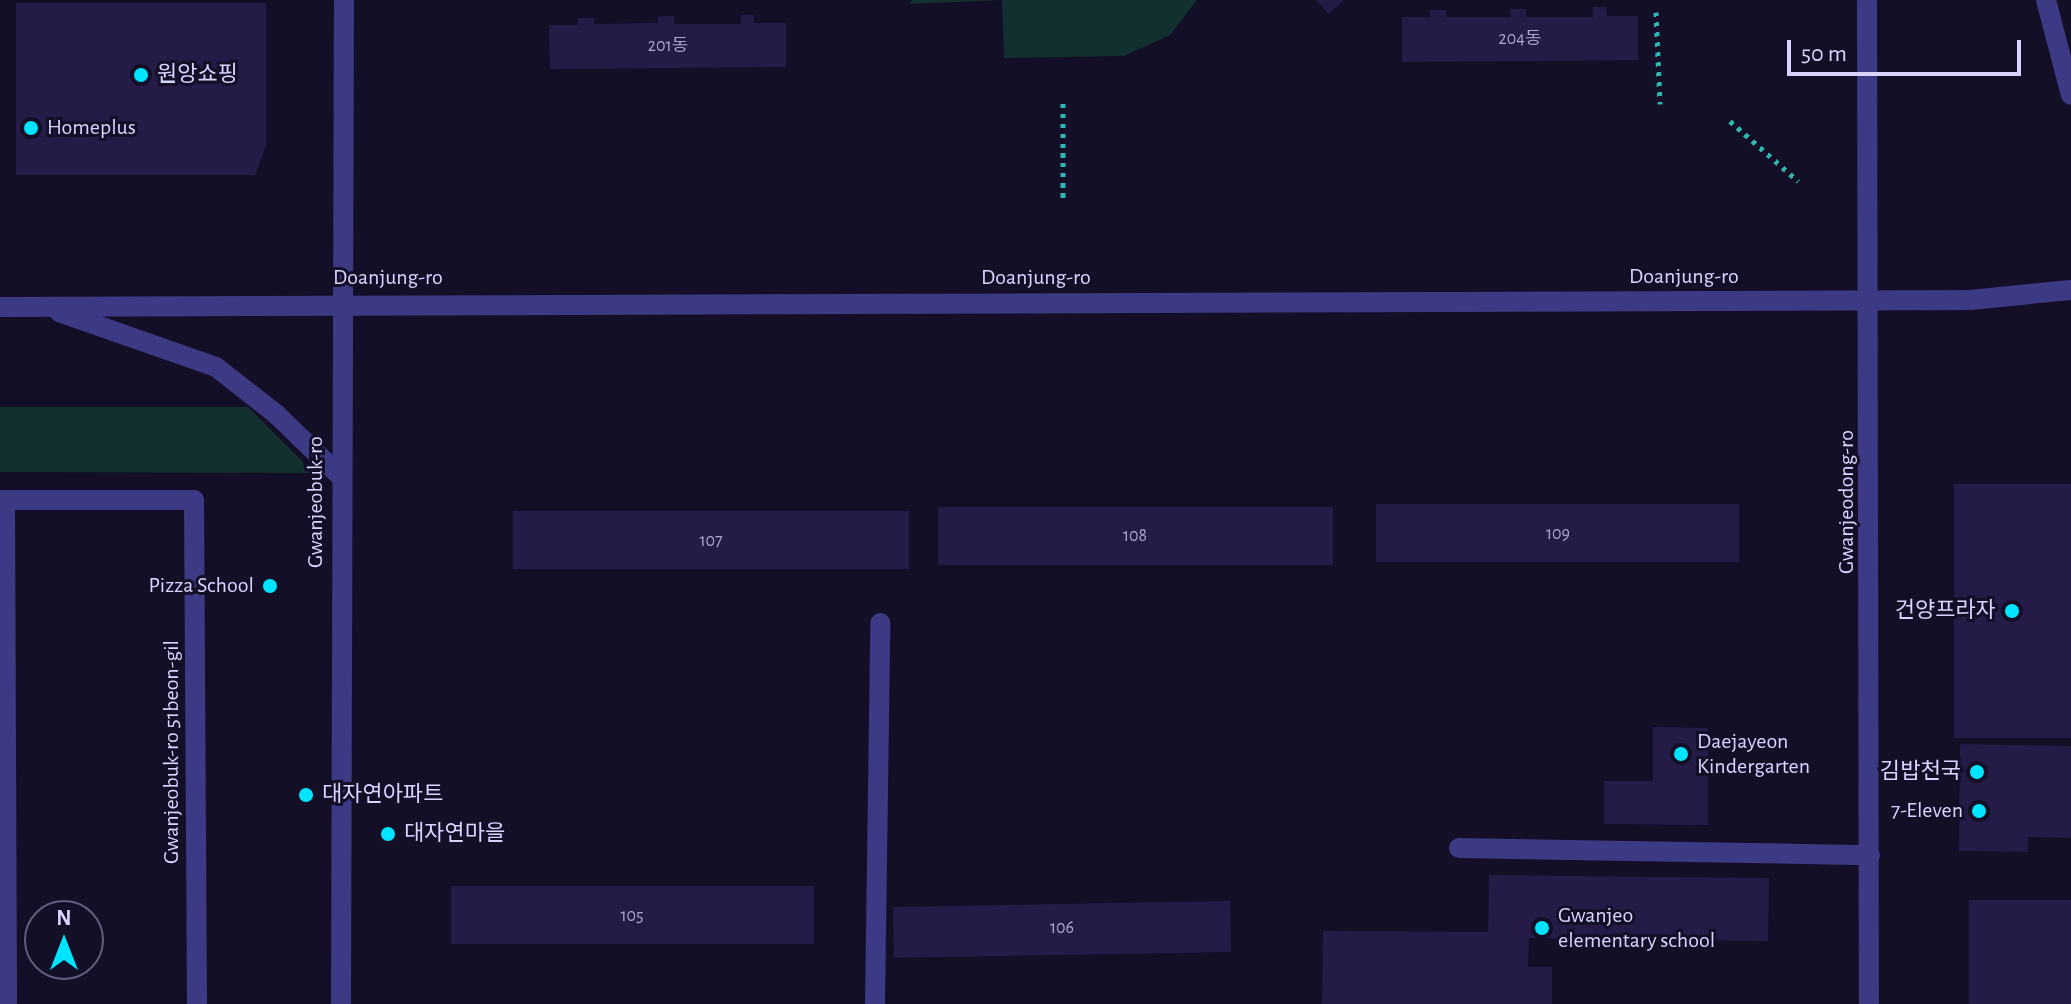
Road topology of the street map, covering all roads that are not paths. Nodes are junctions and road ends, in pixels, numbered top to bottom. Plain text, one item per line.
1 (344, 0) edge
2 (1867, 0) edge
3 (2046, 0) edge
4 (2071, 95) edge
5 (2071, 290) edge
6 (1871, 301) junction
7 (340, 302) junction
8 (0, 307) edge
9 (44, 307) junction
10 (340, 476) junction
11 (2, 500) edge
12 (880, 623) dead end
13 (1459, 848) dead end
14 (1870, 855) junction
15 (7, 1004) edge
16 (197, 1004) edge
17 (341, 1004) edge
18 (875, 1004) edge
19 (1869, 1004) edge

1 - 7 street, Gwanjeobuk-ro
2 - 6 street, Gwanjeodong-ro
3 - 4 street
5 - 6 street, Doanjung-ro
6 - 7 street, Doanjung-ro
6 - 14 street, Gwanjeodong-ro
7 - 9 street, Doanjung-ro
7 - 10 street, Gwanjeobuk-ro
8 - 9 street, Doanjung-ro
9 - 10 street
10 - 17 street, Gwanjeobuk-ro
11 - 15 street
11 - 16 street, Gwanjeobuk-ro 51beon-gil
12 - 18 street
13 - 14 street
14 - 19 street, Gwanjeodong-ro

